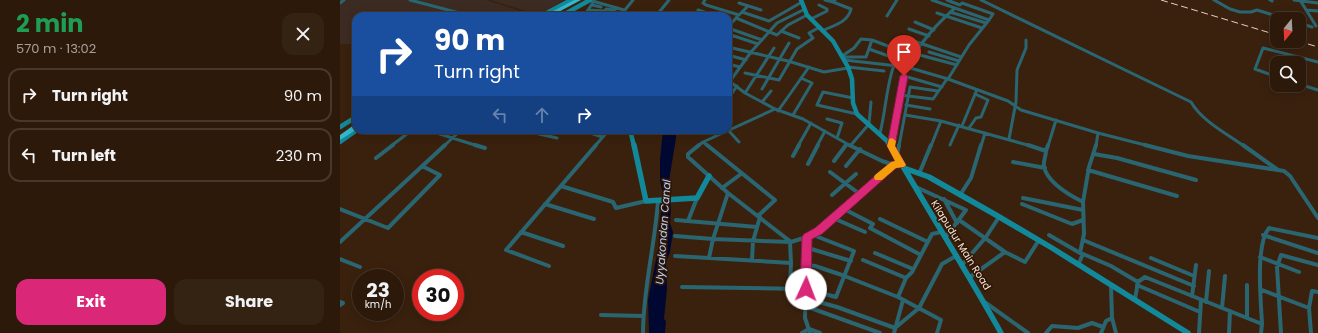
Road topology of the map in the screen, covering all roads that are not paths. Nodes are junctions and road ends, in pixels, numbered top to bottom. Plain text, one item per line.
1 (344, 0) edge
2 (410, 0) edge
3 (571, 0) edge
4 (578, 0) edge
5 (584, 0) edge
6 (633, 0) edge
7 (669, 0) edge
8 (825, 0) edge
9 (897, 0) edge
10 (932, 0) edge
11 (947, 0) edge
12 (982, 0) edge
13 (1214, 0) edge
14 (1294, 0) edge
15 (1300, 0) edge
16 (591, 1) edge
17 (704, 1) edge
18 (802, 1) edge
19 (834, 1) edge
20 (340, 3) edge
21 (1318, 3) edge
22 (739, 4) dead end
23 (592, 5) junction
24 (819, 5) dead end
25 (748, 6) junction
26 (601, 7) dead end
27 (618, 8) junction
28 (955, 8) junction
29 (805, 9) junction
30 (588, 10) joint
31 (698, 10) dead end
32 (761, 10) dead end
33 (1306, 10) junction
34 (604, 11) joint
35 (623, 11) junction
36 (1318, 11) edge
37 (455, 12) edge
38 (548, 12) edge
39 (556, 12) edge
40 (558, 12) edge
41 (569, 12) edge
42 (629, 12) edge
43 (658, 12) edge
44 (704, 12) edge
45 (732, 12) edge
46 (732, 12) edge
47 (742, 12) junction
48 (950, 12) junction
49 (937, 13) dead end
50 (1270, 14) edge
51 (739, 15) junction
52 (887, 16) dead end
53 (947, 16) junction
54 (809, 17) junction
55 (736, 18) junction
56 (989, 20) junction
57 (733, 21) edge
58 (916, 22) dead end
59 (986, 24) junction
60 (1306, 25) edge
61 (1316, 26) dead end
62 (1312, 27) dead end
63 (909, 28) dead end
64 (982, 28) junction
65 (732, 29) edge
66 (822, 29) junction
67 (934, 30) junction
68 (781, 31) junction
69 (770, 32) junction
70 (733, 36) edge
71 (929, 36) junction
72 (799, 38) dead end
73 (905, 38) dead end
74 (762, 40) junction
75 (872, 40) junction
76 (1026, 40) dead end
77 (789, 43) dead end
78 (758, 44) junction
79 (922, 45) junction
80 (732, 48) edge
81 (774, 48) dead end
82 (869, 49) junction
83 (751, 52) junction
84 (929, 52) dead end
85 (915, 55) junction
86 (732, 56) edge
87 (768, 56) junction
88 (1294, 56) edge
89 (961, 57) junction
90 (843, 58) junction
91 (781, 59) junction
92 (1306, 59) edge
93 (746, 60) junction
94 (791, 61) junction
95 (1318, 62) edge
96 (908, 63) junction
97 (958, 63) junction
98 (732, 65) edge
99 (894, 65) junction
100 (740, 67) junction
101 (809, 67) junction
102 (848, 67) junction
103 (907, 68) junction
104 (884, 71) dead end
105 (745, 73) dead end
106 (1270, 74) edge
107 (757, 76) junction
108 (904, 76) junction
109 (732, 78) edge
110 (769, 78) junction
111 (801, 78) junction
112 (948, 79) junction
113 (732, 84) edge
114 (736, 86) junction
115 (942, 86) junction
116 (1306, 86) edge
117 (762, 89) dead end
118 (977, 89) junction
119 (1318, 90) edge
120 (771, 91) dead end
121 (938, 91) junction
122 (732, 92) edge
123 (745, 93) junction
124 (975, 94) junction
125 (900, 95) junction
126 (908, 96) junction
127 (852, 98) junction
128 (762, 102) junction
129 (871, 102) dead end
130 (906, 105) junction
131 (1015, 107) junction
132 (930, 109) dead end
133 (777, 110) junction
134 (857, 114) junction
135 (905, 114) junction
136 (793, 115) junction
137 (827, 119) dead end
138 (352, 120) edge
139 (1056, 120) junction
140 (942, 121) junction
141 (810, 123) junction
142 (352, 124) edge
143 (869, 124) junction
144 (960, 126) junction
145 (340, 127) edge
146 (969, 128) junction
147 (352, 130) edge
148 (732, 130) edge
149 (826, 131) junction
150 (340, 132) edge
151 (880, 133) junction
152 (984, 133) junction
153 (1098, 133) junction
154 (352, 134) edge
155 (407, 134) edge
156 (438, 134) edge
157 (457, 134) edge
158 (539, 134) edge
159 (593, 134) edge
160 (605, 134) edge
161 (631, 134) edge
162 (722, 134) edge
163 (732, 134) edge
164 (602, 137) junction
165 (340, 138) edge
166 (557, 138) dead end
167 (837, 138) junction
168 (451, 139) junction
169 (1009, 139) junction
170 (340, 142) edge
171 (703, 142) junction
172 (739, 142) dead end
173 (849, 145) junction
174 (950, 145) dead end
175 (891, 146) junction
176 (484, 148) dead end
177 (860, 150) junction
178 (1046, 151) junction
179 (1094, 154) junction
180 (793, 156) dead end
181 (897, 156) junction
182 (376, 158) dead end
183 (834, 160) dead end
184 (1013, 162) dead end
185 (808, 164) dead end
186 (894, 165) junction
187 (422, 166) junction
188 (846, 166) dead end
189 (902, 166) junction
190 (1045, 168) junction
191 (1088, 170) junction
192 (1279, 170) junction
193 (830, 172) dead end
194 (740, 174) junction
195 (856, 174) dead end
196 (919, 174) junction
197 (710, 176) junction
198 (1196, 180) dead end
199 (845, 183) junction
200 (561, 186) junction
201 (916, 187) junction
202 (722, 188) junction
203 (728, 193) junction
204 (861, 194) junction
205 (832, 195) dead end
206 (960, 195) junction
207 (1177, 196) dead end
208 (696, 198) junction
209 (944, 198) junction
210 (1023, 198) dead end
211 (658, 201) junction
212 (646, 202) junction
213 (1083, 202) junction
214 (545, 204) junction
215 (1022, 204) dead end
216 (340, 209) edge
217 (844, 209) junction
218 (1083, 210) junction
219 (759, 216) junction
220 (999, 217) junction
221 (366, 218) junction
222 (833, 218) junction
223 (1318, 218) edge
224 (594, 219) dead end
225 (880, 219) dead end
226 (676, 220) dead end
227 (1083, 220) junction
228 (688, 221) junction
229 (958, 222) junction
230 (718, 223) junction
231 (757, 227) junction
232 (521, 232) junction
233 (865, 232) dead end
234 (941, 232) junction
235 (813, 235) junction
236 (1049, 235) dead end
237 (1263, 235) junction
238 (675, 236) dead end
239 (807, 237) junction
240 (945, 238) junction
241 (986, 238) junction
242 (1318, 238) edge
243 (713, 239) junction
244 (1039, 240) junction
245 (1083, 240) junction
246 (754, 241) junction
247 (340, 242) edge
248 (790, 242) junction
249 (928, 242) junction
250 (563, 246) dead end
251 (808, 248) junction
252 (1004, 252) junction
253 (875, 253) dead end
254 (1081, 253) junction
255 (1318, 253) edge
256 (921, 255) junction
257 (675, 256) dead end
258 (956, 256) junction
259 (1260, 257) junction
260 (709, 258) junction
261 (1151, 258) dead end
262 (340, 259) edge
263 (752, 260) junction
264 (863, 260) dead end
265 (851, 261) junction
266 (791, 263) junction
267 (1278, 264) junction
268 (807, 265) junction
269 (962, 265) junction
270 (1078, 265) junction
271 (1196, 265) dead end
272 (1318, 265) edge
273 (549, 266) dead end
274 (360, 267) dead end
275 (913, 269) junction
276 (1210, 271) dead end
277 (1298, 272) dead end
278 (1194, 276) junction
279 (1225, 276) dead end
280 (845, 277) junction
281 (970, 277) junction
282 (906, 278) junction
283 (1138, 284) junction
284 (1247, 284) dead end
285 (1111, 285) junction
286 (1194, 286) junction
287 (682, 287) dead end
288 (790, 289) junction
289 (806, 289) junction
290 (1262, 290) junction
291 (1318, 292) edge
292 (1192, 296) junction
293 (898, 297) junction
294 (1280, 297) junction
295 (805, 298) junction
296 (1135, 299) junction
297 (903, 300) junction
298 (1201, 300) junction
299 (340, 302) edge
300 (1206, 302) junction
301 (986, 303) junction
302 (340, 305) edge
303 (805, 306) junction
304 (919, 308) junction
305 (1222, 308) junction
306 (1309, 308) junction
307 (1230, 311) junction
308 (1200, 312) junction
309 (601, 315) dead end
310 (643, 316) junction
311 (1112, 318) junction
312 (1247, 318) junction
313 (1262, 324) junction
314 (1103, 327) junction
315 (810, 331) edge
316 (894, 331) edge
317 (1261, 332) edge
318 (643, 333) edge
319 (802, 333) edge
320 (820, 333) edge
321 (880, 333) edge
322 (937, 333) edge
323 (1001, 333) edge
324 (1028, 333) edge
325 (1046, 333) edge
326 (1100, 333) edge
327 (1116, 333) edge
328 (1188, 333) edge
329 (1198, 333) edge
330 (1229, 333) edge
331 (1267, 333) edge
332 (1281, 333) edge
333 (1311, 333) edge

1 - 20 street
2 - 37 street
3 - 38 main road
4 - 39 highway
5 - 40 highway
6 - 35 street
7 - 43 street
8 - 19 street
9 - 52 street
10 - 28 street
11 - 56 street
12 - 192 street
13 - 50 street
14 - 15 street
15 - 21 street
15 - 33 street
16 - 23 street
16 - 27 street
16 - 41 main road
17 - 46 street
18 - 29 main road
18 - 47 street
19 - 66 street
22 - 25 street
23 - 26 street
23 - 30 street
24 - 54 street
25 - 32 street
25 - 47 street
27 - 34 street
27 - 35 street
28 - 48 street
28 - 56 street
29 - 54 main road
29 - 69 street
30 - 34 street
31 - 44 street
33 - 36 street
33 - 61 street
35 - 42 street
45 - 51 street
47 - 51 street
48 - 53 street
48 - 59 street
49 - 53 street
51 - 55 street
53 - 64 street
53 - 67 street
54 - 66 main road
54 - 68 street
55 - 57 street
55 - 69 street
56 - 59 street
58 - 67 street
59 - 64 street
60 - 62 street
63 - 71 street
64 - 89 street
65 - 74 street
66 - 90 main road
66 - 94 street
67 - 71 street
68 - 69 street
68 - 72 street
69 - 74 street
70 - 78 street
71 - 79 street
73 - 79 street
74 - 78 street
75 - 82 street
75 - 85 street
75 - 90 street
76 - 131 street
77 - 91 street
78 - 83 street
79 - 85 street
79 - 89 street
80 - 83 street
81 - 87 street
82 - 90 street
82 - 96 street
83 - 87 street
83 - 93 street
84 - 97 street
85 - 96 street
85 - 97 street
86 - 93 street
87 - 91 street
87 - 107 street
88 - 106 street
89 - 97 street
90 - 99 street
90 - 102 main road
91 - 94 street
91 - 110 street
92 - 95 street
93 - 100 street
94 - 101 street
94 - 110 street
96 - 103 street
97 - 112 street
98 - 100 street
99 - 103 street
99 - 151 street
100 - 109 street
101 - 102 street
101 - 111 street
102 - 104 street
102 - 127 main road
103 - 108 street
103 - 112 street
105 - 107 street
107 - 110 street
107 - 123 street
108 - 115 street
108 - 125 street
110 - 117 street
111 - 133 street
111 - 136 street
112 - 115 street
112 - 118 street
113 - 114 street
114 - 122 street
114 - 123 street
115 - 121 street
116 - 119 street
118 - 124 street
118 - 131 street
120 - 128 street
121 - 126 street
121 - 126 street
123 - 128 street
124 - 144 street
124 - 146 street
125 - 126 street
125 - 175 street
126 - 130 street
127 - 134 main road
127 - 134 street
128 - 133 street
129 - 143 street
130 - 132 street
130 - 135 street
131 - 139 street
131 - 169 street
133 - 136 street
133 - 148 street
134 - 143 main road, Kilapudur Main Road
135 - 140 street
135 - 181 street
136 - 141 street
137 - 167 street
138 - 145 main road
139 - 153 street
139 - 178 street
140 - 144 street
140 - 196 street
141 - 149 street
141 - 180 street
142 - 150 highway
143 - 151 main road, Kilapudur Main Road
143 - 173 street
144 - 146 street
144 - 174 street
146 - 152 street
147 - 165 highway
149 - 167 street
149 - 185 street
151 - 175 main road, Kilapudur Main Road
152 - 169 street
152 - 206 street
153 - 179 street
153 - 192 street
154 - 170 main road
155 - 182 street
156 - 168 street
157 - 168 street
158 - 166 street
159 - 164 street
160 - 164 street
161 - 212 main road
162 - 171 street
163 - 172 street
164 - 200 street
167 - 173 street
168 - 176 street
168 - 187 street
169 - 178 street
171 - 194 street
171 - 197 street
173 - 177 street
173 - 183 street
175 - 181 main road, Kilapudur Main Road
177 - 186 street
177 - 188 street
178 - 190 street
179 - 191 street
179 - 198 street
181 - 189 main road, Kilapudur Main Road
184 - 190 street
186 - 189 street
186 - 204 street
187 - 221 street
187 - 221 street
189 - 196 main road
189 - 201 main road, Kilapudur Main Road
190 - 213 street
191 - 207 street
191 - 213 street
192 - 223 street
193 - 199 street
194 - 202 street
194 - 219 street
195 - 199 street
196 - 206 main road
197 - 202 street
197 - 208 main road
199 - 204 street
199 - 205 street
200 - 212 street
200 - 214 street
201 - 209 street
201 - 234 main road, Kilapudur Main Road
202 - 203 street
203 - 219 street
203 - 230 street
204 - 217 street
206 - 220 main road
208 - 211 main road
208 - 228 street
209 - 229 street
209 - 229 street
210 - 218 street
211 - 212 main road
211 - 310 street
213 - 218 street
214 - 224 street
214 - 232 street
215 - 227 street
216 - 221 street
217 - 222 street
217 - 256 street
218 - 227 street
219 - 231 street
219 - 248 street
220 - 241 street
220 - 244 main road
221 - 247 street
222 - 233 street
222 - 235 street
225 - 249 street
226 - 228 street
227 - 245 street
228 - 230 street
229 - 240 street
229 - 241 street
230 - 231 street
230 - 243 street
231 - 246 street
232 - 250 street
232 - 273 street
234 - 240 main road, Kilapudur Main Road
234 - 249 street
235 - 239 street
235 - 265 street
236 - 254 street
237 - 242 street
237 - 255 street
237 - 259 street
238 - 243 street
239 - 248 street
239 - 251 street
240 - 258 main road, Kilapudur Main Road
241 - 252 street
241 - 269 street
243 - 246 street
243 - 260 street
244 - 252 street
244 - 270 main road
245 - 254 street
245 - 286 street
246 - 248 street
246 - 263 street
248 - 266 street
249 - 256 street
251 - 265 street
251 - 268 street
252 - 281 street
253 - 275 street
254 - 270 street
254 - 283 street
256 - 275 street
257 - 260 street
258 - 269 main road, Kilapudur Main Road
258 - 304 street
259 - 267 street
259 - 290 street
260 - 263 street
261 - 278 street
262 - 274 street
263 - 266 street
264 - 282 street
265 - 280 street
266 - 288 street
267 - 272 street
267 - 277 street
267 - 294 street
268 - 280 street
268 - 289 street
269 - 281 main road, Kilapudur Main Road
270 - 285 main road
271 - 278 street
275 - 282 street
276 - 300 street
278 - 286 street
279 - 305 street
280 - 289 street
280 - 293 street
281 - 301 main road, Kilapudur Main Road
282 - 293 street
283 - 292 street
283 - 296 street
283 - 308 street
284 - 312 street
285 - 296 main road
285 - 311 street
286 - 292 street
287 - 288 street
288 - 289 street
289 - 295 street
290 - 294 street
290 - 313 street
291 - 306 street
292 - 298 street
293 - 297 street
294 - 306 street
294 - 332 street
295 - 303 street
295 - 316 street
296 - 328 main road
297 - 304 street
297 - 316 street
298 - 300 street
298 - 308 street
299 - 302 street
300 - 305 street
301 - 323 main road, Kilapudur Main Road
301 - 324 street
303 - 315 street
303 - 321 street
304 - 316 street
304 - 322 street
305 - 307 street
306 - 333 street
307 - 312 street
307 - 330 street
308 - 329 street
309 - 310 street
310 - 318 street
311 - 314 street
311 - 327 street
312 - 313 street
313 - 317 street
314 - 325 street
314 - 326 street
315 - 319 street
315 - 320 street
317 - 331 street

